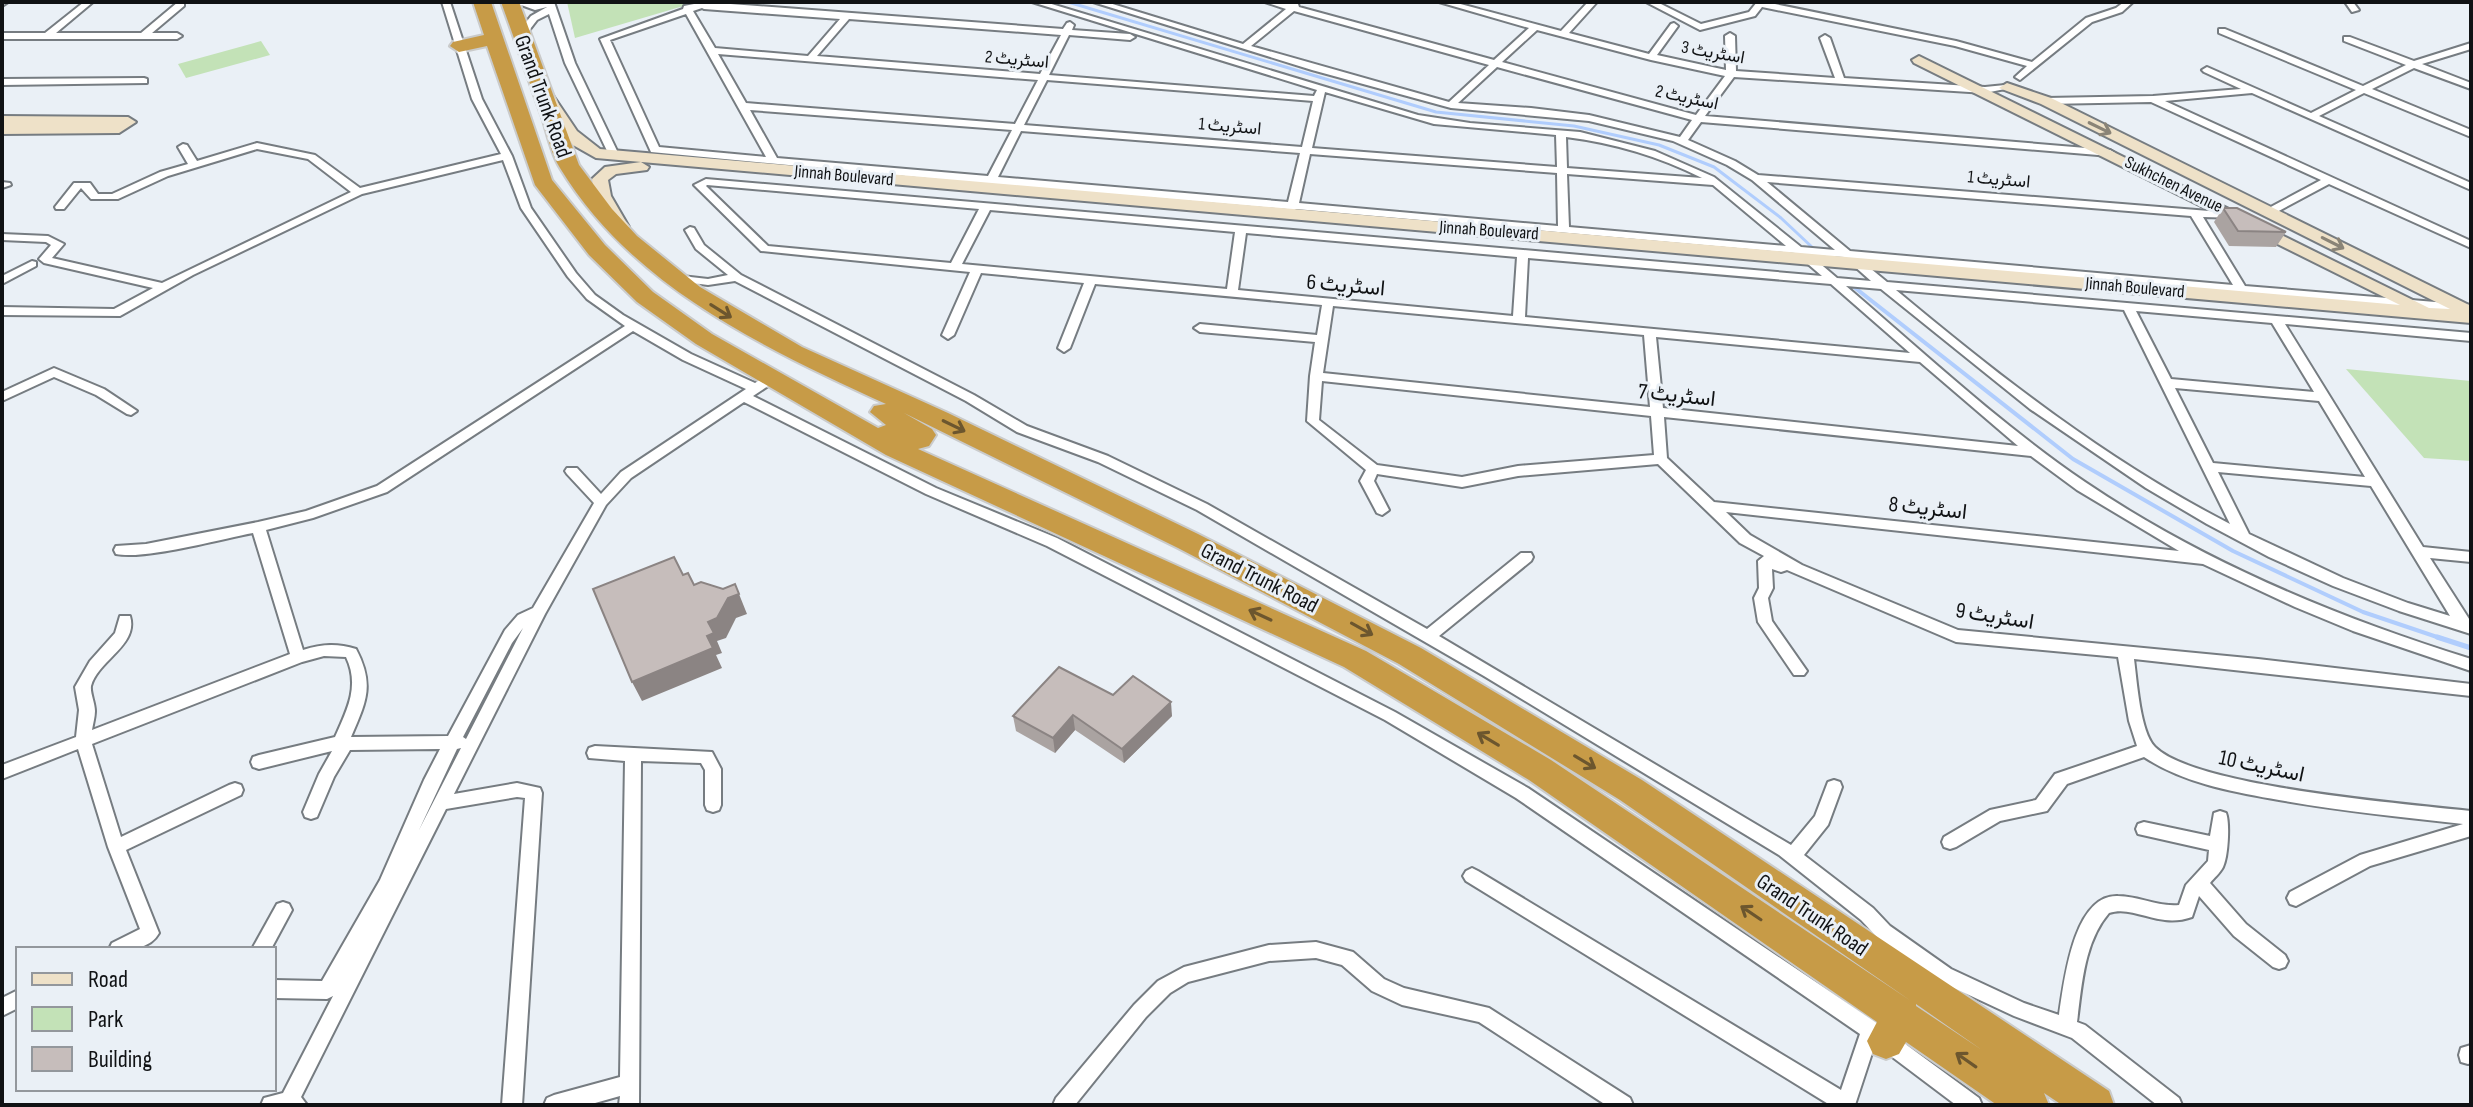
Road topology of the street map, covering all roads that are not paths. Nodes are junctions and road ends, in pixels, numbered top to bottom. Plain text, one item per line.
1 (89, 2) edge
2 (446, 2) edge
3 (482, 2) edge
4 (510, 2) edge
5 (517, 2) edge
6 (712, 2) edge
7 (1036, 2) edge
8 (1097, 2) edge
9 (1269, 2) edge
10 (1443, 2) edge
11 (1491, 2) edge
12 (1593, 2) edge
13 (1650, 2) edge
14 (2129, 2) edge
15 (1762, 3) edge
16 (181, 4) dead end
17 (551, 5) edge
18 (1296, 5) edge
19 (699, 6) junction
20 (687, 8) junction
21 (1480, 12) junction
22 (1076, 14) junction
23 (848, 15) junction
24 (1674, 26) dead end
25 (1535, 27) junction
26 (2222, 31) dead end
27 (1067, 32) junction
28 (1563, 34) junction
29 (2, 36) edge
30 (47, 36) junction
31 (143, 36) junction
32 (177, 36) dead end
33 (1730, 36) dead end
34 (508, 37) junction
35 (1825, 38) dead end
36 (1155, 39) junction
37 (2347, 39) dead end
38 (459, 46) junction
39 (1246, 46) junction
40 (2471, 46) edge
41 (713, 51) junction
42 (1651, 57) junction
43 (810, 59) junction
44 (1919, 60) dead end
45 (1496, 64) junction
46 (2414, 64) junction
47 (2033, 65) junction
48 (2207, 70) dead end
49 (1731, 74) junction
50 (1044, 77) junction
51 (2020, 77) dead end
52 (144, 81) dead end
53 (2, 82) edge
54 (1841, 82) junction
55 (2471, 86) edge
56 (540, 87) junction
57 (1994, 88) junction
58 (2254, 90) junction
59 (2365, 90) junction
60 (1320, 93) junction
61 (2153, 99) junction
62 (2046, 101) junction
63 (1451, 105) junction
64 (741, 106) junction
65 (2310, 117) junction
66 (1700, 119) junction
67 (2, 121) edge
68 (1018, 127) junction
69 (2, 129) edge
70 (1561, 133) junction
71 (2471, 134) edge
72 (1681, 142) junction
73 (183, 147) dead end
74 (1308, 151) junction
75 (2110, 153) junction
76 (614, 155) junction
77 (507, 156) junction
78 (774, 161) junction
79 (194, 165) junction
80 (706, 168) junction
81 (1564, 169) junction
82 (1756, 178) junction
83 (2329, 180) junction
84 (991, 181) junction
85 (1716, 183) junction
86 (915, 187) junction
87 (2471, 187) edge
88 (358, 192) junction
89 (60, 207) dead end
90 (986, 207) junction
91 (1292, 208) junction
92 (2271, 211) junction
93 (2195, 213) junction
94 (2239, 217) junction
95 (1241, 228) junction
96 (690, 230) dead end
97 (1564, 231) junction
98 (1438, 232) junction
99 (2, 237) edge
100 (629, 241) junction
101 (2471, 245) edge
102 (1523, 253) junction
103 (1804, 255) junction
104 (1852, 259) junction
105 (32, 264) dead end
106 (955, 267) junction
107 (977, 269) junction
108 (1828, 276) junction
109 (737, 277) junction
110 (673, 278) junction
111 (1091, 280) junction
112 (2, 281) edge
113 (1878, 281) junction
114 (164, 287) junction
115 (2242, 290) junction
116 (1232, 293) junction
117 (1328, 302) junction
118 (2415, 305) junction
119 (2128, 306) junction
120 (2312, 309) junction
121 (2, 311) edge
122 (2433, 314) junction
123 (1519, 320) junction
124 (2276, 320) junction
125 (2469, 321) edge
126 (633, 326) junction
127 (1200, 328) dead end
128 (1650, 333) junction
129 (948, 335) dead end
130 (1321, 339) junction
131 (773, 341) junction
132 (1064, 348) dead end
133 (1923, 358) junction
134 (1316, 376) junction
135 (2166, 383) junction
136 (761, 386) junction
137 (2, 397) edge
138 (2323, 397) junction
139 (131, 411) dead end
140 (1657, 412) junction
141 (1037, 436) junction
142 (2035, 452) junction
143 (1006, 454) junction
144 (1661, 459) junction
145 (2208, 467) junction
146 (1373, 469) junction
147 (572, 471) dead end
148 (2375, 482) junction
149 (601, 502) junction
150 (1709, 506) junction
151 (1382, 510) dead end
152 (258, 527) junction
153 (1090, 537) junction
154 (2245, 539) junction
155 (1188, 541) junction
156 (121, 550) dead end
157 (2418, 552) junction
158 (1526, 557) dead end
159 (2471, 557) edge
160 (2209, 560) junction
161 (1797, 569) junction
162 (538, 613) junction
163 (125, 620) dead end
164 (2467, 627) edge
165 (1428, 637) junction
166 (2125, 653) junction
167 (298, 657) junction
168 (2471, 665) edge
169 (1799, 671) dead end
170 (2471, 690) edge
171 (83, 741) junction
172 (452, 742) junction
173 (471, 742) junction
174 (344, 743) junction
175 (2148, 749) junction
176 (595, 753) dead end
177 (633, 754) junction
178 (259, 762) dead end
179 (1540, 770) junction
180 (2, 772) edge
181 (1834, 787) dead end
182 (235, 790) dead end
183 (1522, 793) junction
184 (442, 803) junction
185 (713, 805) dead end
186 (311, 812) dead end
187 (2220, 818) dead end
188 (2471, 818) edge
189 (2144, 829) dead end
190 (2471, 829) edge
191 (1950, 842) dead end
192 (2219, 845) junction
193 (116, 847) junction
194 (1792, 856) junction
195 (1472, 876) dead end
196 (2198, 882) junction
197 (2296, 898) dead end
198 (283, 910) dead end
199 (1873, 940) junction
200 (122, 947) edge
201 (262, 947) edge
202 (2279, 961) dead end
203 (276, 989) edge
204 (2067, 1024) junction
205 (1886, 1029) junction
206 (629, 1084) junction
207 (286, 1104) edge
208 (1845, 1104) edge
209 (512, 1105) edge
210 (554, 1105) edge
211 (629, 1105) edge
212 (1063, 1105) edge
213 (1623, 1105) edge
214 (1972, 1105) edge
215 (2030, 1105) edge
216 (2095, 1105) edge
217 (2172, 1105) edge

1 - 30 street
2 - 38 street
3 - 34 highway, Grand Trunk Road
4 - 34 highway, Grand Trunk Road
5 - 17 street
6 - 19 street
7 - 22 street
8 - 39 street
9 - 18 street, اسٹریٹ 2
10 - 21 street, اسٹریٹ 3
11 - 21 street
12 - 28 street
13 - 15 street
14 - 47 street
15 - 47 street
16 - 31 street
17 - 34 street
17 - 76 street
18 - 39 street
18 - 45 street, اسٹریٹ 2
19 - 20 street
19 - 23 street
20 - 41 street
20 - 78 street
21 - 25 street, اسٹریٹ 3
22 - 27 street
22 - 36 street
23 - 27 street
23 - 43 street
24 - 42 street
25 - 28 street, اسٹریٹ 3
25 - 45 street
26 - 59 street
27 - 36 street
27 - 50 street
28 - 42 street, اسٹریٹ 3
29 - 30 street
30 - 31 street
31 - 32 street
33 - 49 street
34 - 38 highway
34 - 56 highway, Grand Trunk Road
34 - 136 highway, Grand Trunk Road
35 - 54 street
36 - 60 street
37 - 46 street
38 - 77 street
39 - 63 street
40 - 46 street
41 - 43 street, اسٹریٹ 2
41 - 64 street
42 - 49 street, اسٹریٹ 3
43 - 50 street, اسٹریٹ 2
44 - 57 street, Sukhchen Avenue
45 - 63 street
45 - 66 street, اسٹریٹ 2
46 - 55 street
46 - 59 street
47 - 51 street
48 - 58 street
49 - 54 street, اسٹریٹ 3
49 - 66 street
50 - 60 street, اسٹریٹ 2
50 - 68 street
52 - 53 street
54 - 57 street, اسٹریٹ 3
56 - 76 street, Jinnah Boulevard
56 - 100 highway, Grand Trunk Road
57 - 62 street, Sukhchen Avenue
57 - 75 street, Sukhchen Avenue
58 - 61 street
58 - 65 street
59 - 65 street
59 - 71 street
60 - 70 street
60 - 74 street
61 - 62 street
61 - 83 street
62 -> 92 street, Sukhchen Avenue
63 - 72 street
64 - 68 street, اسٹریٹ 1
64 - 78 street
65 - 87 street
66 - 72 street
66 - 75 street, اسٹریٹ 2
67 - 69 street
68 - 74 street, اسٹریٹ 1
68 - 84 street
70 - 81 street
70 - 85 street
72 - 82 street
73 - 79 street
74 - 81 street, اسٹریٹ 1
74 - 91 street
75 - 94 street, Sukhchen Avenue
76 - 80 street, Jinnah Boulevard
77 - 88 street
77 - 126 street
78 - 86 street
79 - 88 street
79 - 89 street
80 - 86 street, Jinnah Boulevard
80 - 100 street, Jinnah Boulevard
81 - 85 street, اسٹریٹ 1
81 - 97 street
82 - 93 street, اسٹریٹ 1
82 - 104 street
83 - 92 street
83 - 101 street
84 - 86 street
84 - 91 street
85 - 103 street
86 - 90 street
86 - 98 street, Jinnah Boulevard
86 - 106 street, اسٹریٹ 6
88 - 114 street
90 - 95 street
90 - 106 street
91 - 98 street
92 -> 125 street, Sukhchen Avenue
93 - 94 street, اسٹریٹ 1
93 - 115 street
94 - 118 street, Sukhchen Avenue
95 - 98 street
95 - 116 street
96 - 109 street
97 - 98 street
97 - 103 street
98 - 102 street
98 - 103 street, Jinnah Boulevard
98 - 108 street, Jinnah Boulevard
99 - 114 street
100 - 110 highway, Grand Trunk Road
102 - 108 street
102 - 123 street
103 - 104 street, Jinnah Boulevard
103 - 108 street
104 - 113 street
104 - 115 street
104 - 120 street, Jinnah Boulevard
105 - 112 street
106 - 107 street, اسٹریٹ 6
107 - 111 street, اسٹریٹ 6
107 - 129 street
108 - 113 street, Jinnah Boulevard
108 - 133 street
109 - 110 street
109 - 141 street
110 -> 131 highway, Grand Trunk Road
111 - 116 street, اسٹریٹ 6
111 - 132 street
113 - 119 street
113 - 120 street, Jinnah Boulevard
113 - 154 street
114 - 121 street
115 - 120 street
116 - 117 street, اسٹریٹ 6
117 - 123 street, اسٹریٹ 6
117 - 130 street
118 - 120 street
118 - 122 street, Sukhchen Avenue
118 - 125 street
119 - 124 street
119 - 135 street
120 - 122 street, Jinnah Boulevard
120 - 124 street
120 - 125 street, Jinnah Boulevard
122 - 125 street, Sukhchen Avenue
123 - 128 street, اسٹریٹ 6
124 - 138 street
126 - 136 street
126 - 152 street
127 - 130 street
128 - 133 street, اسٹریٹ 6
128 - 140 street
130 - 134 street
131 - 136 highway
131 -> 143 highway, Grand Trunk Road
133 - 142 street
134 - 140 street, اسٹریٹ 7
134 - 146 street
135 - 138 street
135 - 145 street
136 - 149 street
136 - 153 highway, Grand Trunk Road
136 - 183 street
137 - 139 street
138 - 148 street
140 - 142 street, اسٹریٹ 7
140 - 144 street
141 - 143 street
141 - 165 street
142 - 160 street
143 - 155 highway, Grand Trunk Road
144 - 146 street
144 - 150 street
145 - 148 street
145 - 154 street
146 - 151 street
147 - 149 street
148 - 157 street
149 - 162 street
150 - 160 street, اسٹریٹ 8
150 - 161 street, اسٹریٹ 9
152 - 156 street
152 - 167 street
153 - 155 highway
179 -> 153 highway, Grand Trunk Road
154 - 164 street
155 -> 199 highway, Grand Trunk Road
157 - 159 street
157 - 164 street
158 - 165 street
160 - 168 street
161 - 166 street, اسٹریٹ 9
161 - 169 street
162 - 172 street
162 - 173 street
163 - 171 street
165 - 194 street
166 - 170 street, اسٹریٹ 9
166 - 175 street
167 - 171 street
167 - 174 street
171 - 180 street
171 - 193 street
172 - 173 street
172 - 174 street
172 - 203 street
173 - 184 street
174 - 178 street
174 - 186 street
175 - 188 street, اسٹریٹ 10
175 - 191 street
176 - 177 street
177 - 185 street
177 - 206 street
179 - 183 street
205 -> 179 highway, Grand Trunk Road
181 - 194 street
182 - 193 street
183 - 205 street
184 - 207 street
184 - 209 street
187 - 192 street
189 - 192 street
190 - 197 street
192 - 196 street
193 - 200 street
194 - 199 street
195 - 208 street
196 - 202 street
196 - 204 street
198 - 201 street
199 - 204 street
199 - 216 highway, Grand Trunk Road
204 - 217 street
205 - 208 street
205 - 214 street
215 -> 205 highway, Grand Trunk Road
206 - 210 street
206 - 211 street
212 - 213 street

